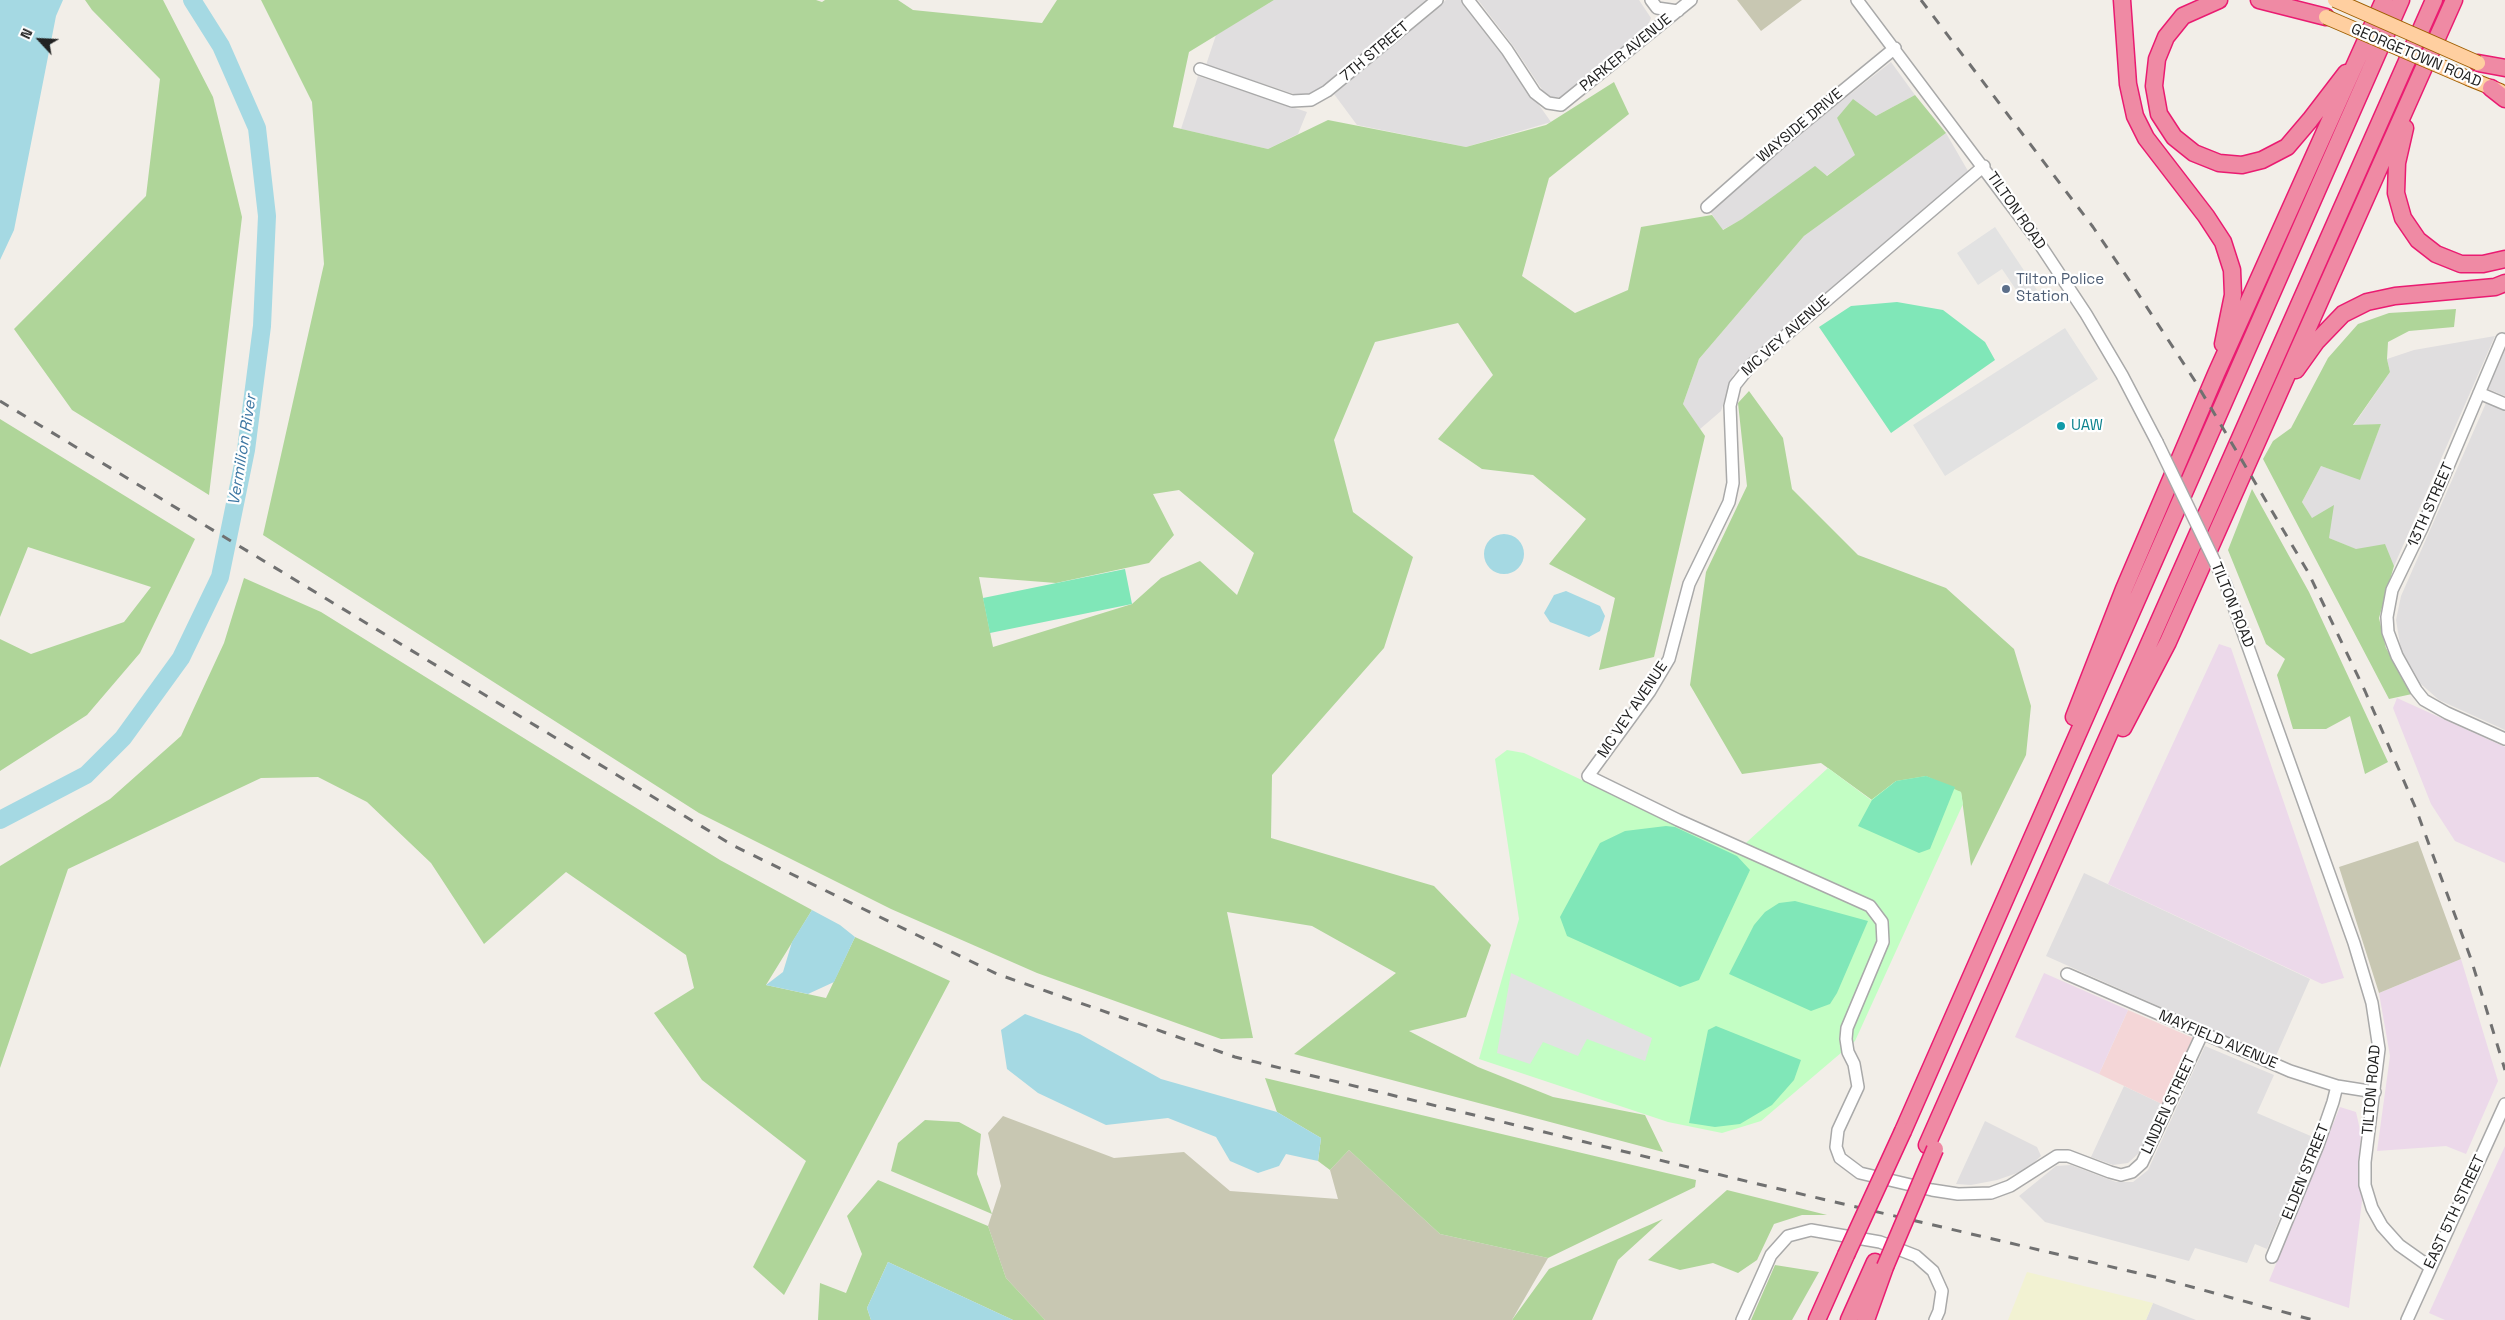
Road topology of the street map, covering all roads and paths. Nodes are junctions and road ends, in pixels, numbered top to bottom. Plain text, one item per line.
1 (1436, 0) edge
2 (1468, 0) edge
3 (1651, 0) edge
4 (1691, 0) edge
5 (1857, 0) edge
6 (2122, 0) edge
7 (2219, 0) edge
8 (2258, 0) edge
9 (2291, 0) edge
10 (2335, 0) edge
11 (2401, 0) edge
12 (2434, 0) edge
13 (2454, 0) edge
14 (2459, 0) edge
15 (2383, 1) edge
16 (1678, 12) junction
17 (2326, 17) junction
18 (2445, 20) junction
19 (2365, 47) junction
20 (1895, 48) junction
21 (2478, 63) junction
22 (2505, 68) edge
23 (1200, 69) dead end
24 (2505, 77) edge
25 (2498, 91) edge
26 (2414, 92) junction
27 (2505, 99) edge
28 (1984, 166) junction
29 (1707, 207) dead end
30 (2505, 259) edge
31 (2505, 283) edge
32 (2502, 339) dead end
33 (2216, 374) junction
34 (2478, 393) junction
35 (2505, 404) edge
36 (2267, 417) junction
37 (2505, 739) edge
38 (2070, 823) junction
39 (1987, 938) junction
40 (2067, 974) dead end
41 (2202, 1034) junction
42 (2336, 1086) junction
43 (2375, 1092) junction
44 (2505, 1104) edge
45 (2132, 1172) joint
46 (2272, 1258) dead end
47 (1880, 1264) junction
48 (2430, 1267) junction
49 (1837, 1274) junction
50 (1742, 1320) edge
51 (1807, 1320) edge
52 (1817, 1320) edge
53 (1849, 1320) edge
54 (1866, 1320) edge
55 (1934, 1320) edge
56 (2407, 1320) edge

1 - 23 street, 7TH STREET
2 - 16 street, PARKER AVENUE
3 - 16 street
4 - 16 street, PARKER AVENUE
5 - 20 street, TILTON ROAD
6 - 33 highway
7 - 19 highway
8 - 17 highway
9 - 17 main road, GEORGETOWN ROAD
10 - 21 main road, GEORGETOWN ROAD, bridge
11 - 39 highway
12 - 38 highway
13 - 18 highway
14 - 18 highway
15 - 19 highway
17 - 25 main road, GEORGETOWN ROAD, bridge
18 - 26 highway
19 - 33 highway
20 - 28 street, TILTON ROAD
20 - 29 street, WAYSIDE DRIVE
21 - 22 highway
21 - 24 main road, GEORGETOWN ROAD
25 - 27 highway
26 - 30 highway
26 - 36 highway
28 - 43 street, TILTON ROAD, bridge
28 - 45 street, MC VEY AVENUE
31 - 36 highway
32 - 34 street, 13TH STREET
33 - 39 highway
34 - 35 street
34 - 37 street, 13TH STREET
36 - 38 highway
38 - 47 highway
39 - 49 highway, bridge
40 - 41 street, MAYFIELD AVENUE
41 - 42 street, MAYFIELD AVENUE
41 - 45 street, LINDEN STREET
42 - 43 street, MAYFIELD AVENUE
42 - 46 street, ELDEN STREET
43 - 48 street, TILTON ROAD
44 - 48 street, EAST 5TH STREET
47 - 53 highway
47 - 54 highway
48 - 56 street, EAST 5TH STREET
49 - 51 highway
49 - 52 highway
50 - 55 street

